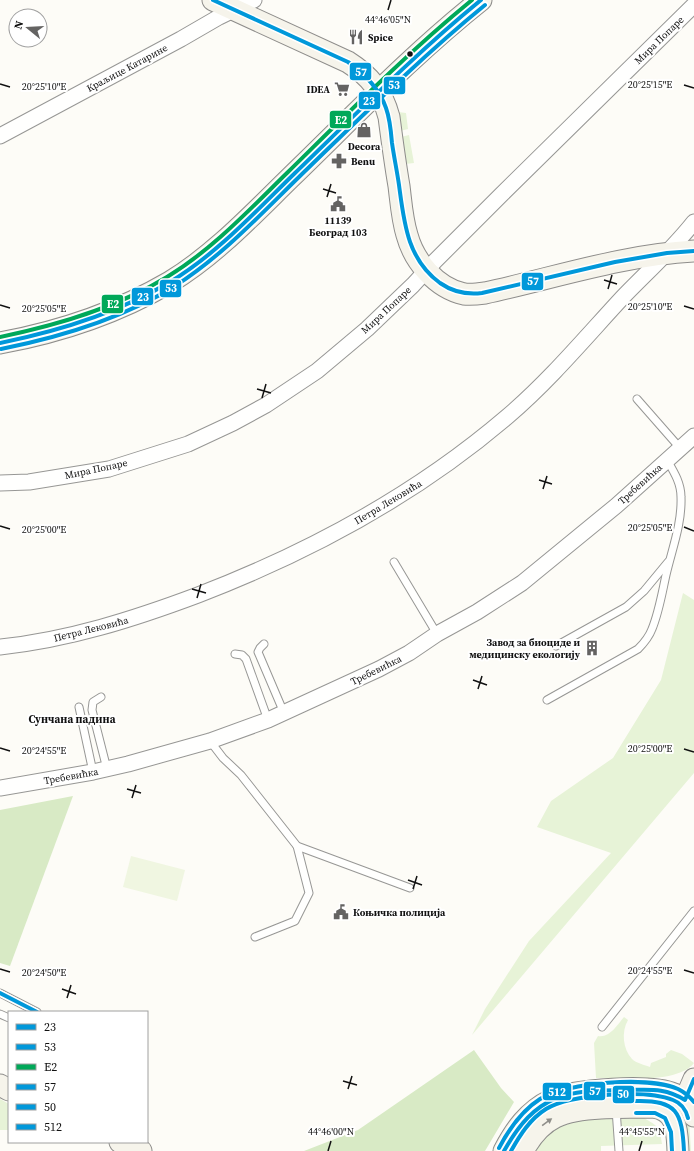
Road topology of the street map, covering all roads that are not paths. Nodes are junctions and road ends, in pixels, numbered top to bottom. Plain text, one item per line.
1 (214, 0) edge
2 (254, 0) edge
3 (481, 0) edge
4 (694, 6) edge
5 (236, 9) junction
6 (379, 91) junction
7 (0, 136) edge
8 (694, 222) edge
9 (694, 251) edge
10 (667, 253) junction
11 (427, 270) junction
12 (0, 342) edge
13 (637, 399) dead end
14 (694, 436) edge
15 (680, 448) junction
16 (667, 460) junction
17 (0, 483) edge
18 (669, 561) junction
19 (394, 562) dead end
20 (437, 634) junction
21 (264, 644) dead end
22 (556, 646) dead end
23 (0, 647) edge
24 (235, 654) dead end
25 (101, 697) dead end
26 (547, 700) dead end
27 (79, 707) dead end
28 (284, 713) junction
29 (268, 720) junction
30 (210, 741) junction
31 (100, 771) junction
32 (0, 788) edge
33 (297, 846) junction
34 (410, 888) dead end
35 (694, 911) edge
36 (255, 937) dead end
37 (0, 993) edge
38 (35, 1011) edge
39 (602, 1027) dead end
40 (694, 1079) edge
41 (686, 1107) edge
42 (616, 1108) junction
43 (122, 1143) edge
44 (141, 1151) edge
45 (504, 1151) edge
46 (523, 1151) edge
47 (618, 1151) edge
48 (678, 1151) edge

1 - 5 main road
2 - 5 street, Краљице Катарине
3 - 6 main road
4 - 11 street, Мира Попаре
5 - 6 main road
5 - 7 street, Краљице Катарине
6 - 11 main road
6 - 12 main road
8 - 10 street, Петра Лековића
9 - 10 main road
10 - 11 main road
10 - 23 street, Петра Лековића
11 - 17 street, Мира Попаре
13 - 15 lane
14 - 15 street, Требевићка
15 - 16 street, Требевићка
16 - 18 lane
16 - 20 street, Требевићка
18 - 22 lane
18 - 26 lane
19 - 20 lane
20 - 28 street, Требевићка
21 - 28 lane
24 - 29 lane
25 - 31 lane
27 - 31 lane
28 - 29 street, Требевићка
29 - 30 street, Требевићка
30 - 31 street, Требевићка
30 - 33 lane
31 - 32 street, Требевићка
33 - 34 lane
33 - 36 lane
35 - 39 lane
37 - 38 lane
40 - 41 main road
41 - 42 main road
41 - 45 main road
41 - 48 main road
46 -> 42 main road
42 - 47 lane
43 - 44 main road

